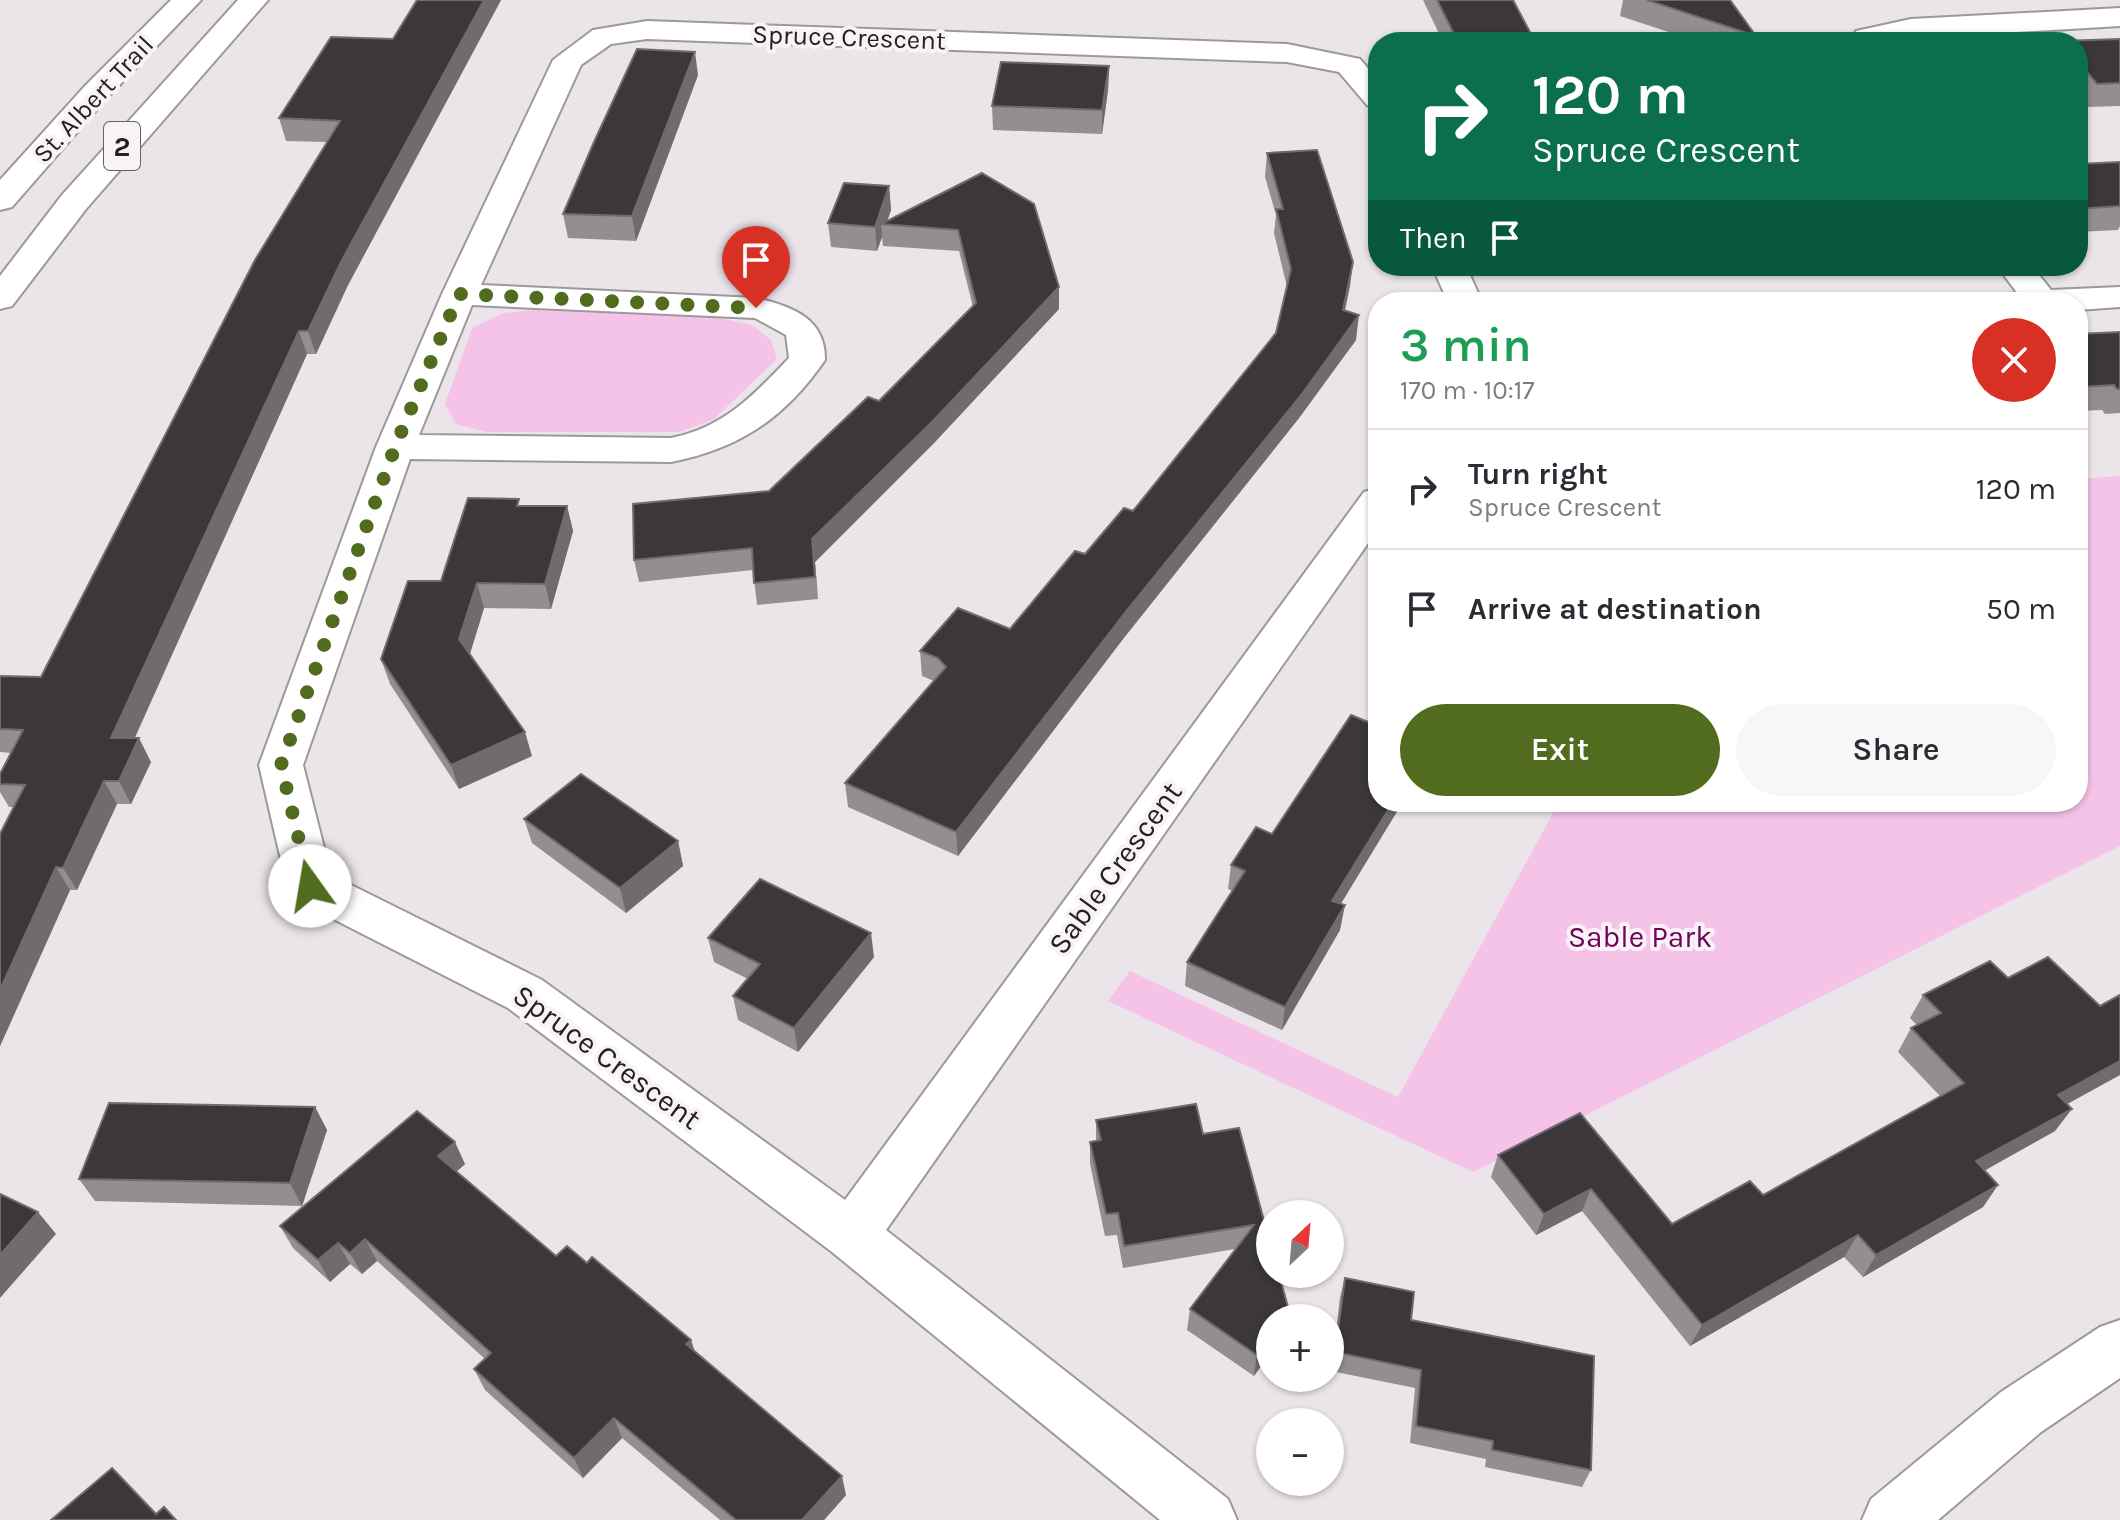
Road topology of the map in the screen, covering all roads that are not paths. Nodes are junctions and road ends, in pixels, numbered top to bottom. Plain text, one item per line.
1 (187, 0) edge
2 (254, 0) edge
3 (2120, 17) edge
4 (1891, 32) edge
5 (1368, 87) edge
6 (0, 200) edge
7 (2022, 276) edge
8 (2034, 292) edge
9 (459, 294) junction
10 (2120, 297) edge
11 (0, 299) edge
12 (2088, 299) edge
13 (395, 447) junction
14 (1368, 515) edge
15 (851, 1235) junction
16 (2120, 1346) edge
17 (1207, 1520) edge
18 (1892, 1520) edge

1 - 6 street, St. Albert Trail / 2
2 - 11 street, St. Albert Trail / 2
3 - 4 street
5 - 9 street, Spruce Crescent
7 - 8 street
9 - 13 street, Spruce Crescent
9 - 13 street
10 - 12 street
13 - 15 street, Spruce Crescent
14 - 15 street, Sable Crescent
15 - 17 street, Spruce Crescent
16 - 18 street

